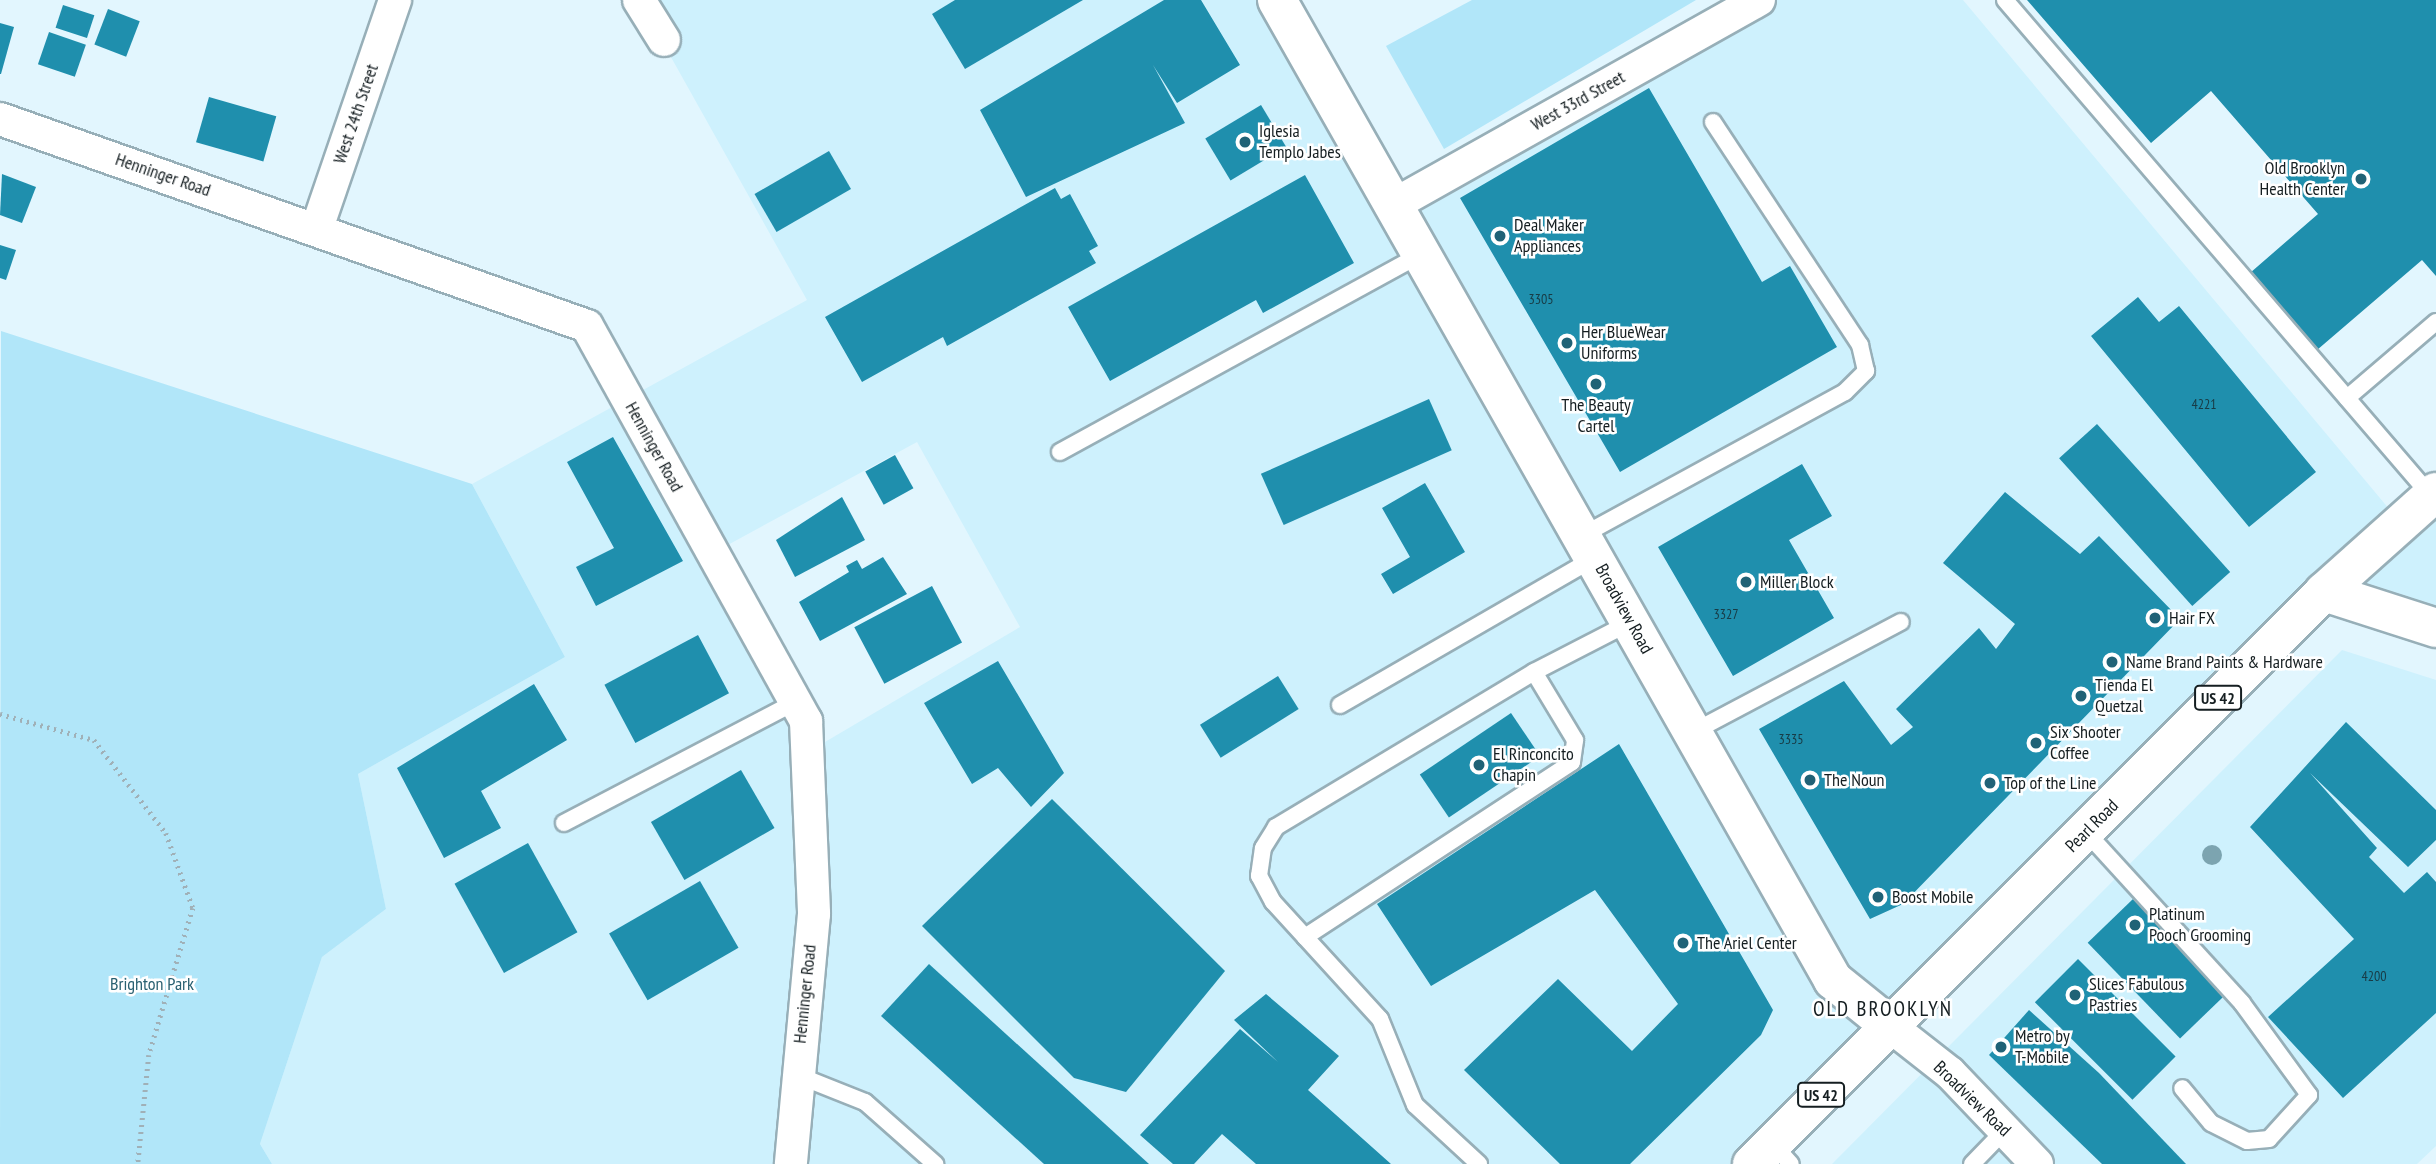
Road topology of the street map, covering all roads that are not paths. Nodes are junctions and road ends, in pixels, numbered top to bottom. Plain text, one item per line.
1 (395, 0) edge
2 (639, 0) edge
3 (1277, 0) edge
4 (1759, 0) edge
5 (2005, 0) edge
6 (664, 40) dead end
7 (0, 119) edge
8 (1713, 122) dead end
9 (1397, 203) junction
10 (317, 228) junction
11 (1425, 252) junction
12 (2436, 322) edge
13 (2347, 398) junction
14 (1060, 452) dead end
15 (2433, 494) edge
16 (1589, 546) junction
17 (2323, 592) junction
18 (1631, 622) junction
19 (1901, 622) dead end
20 (2436, 628) edge
21 (1534, 672) junction
22 (795, 702) junction
23 (1340, 705) dead end
24 (1693, 733) junction
25 (564, 823) dead end
26 (2086, 832) junction
27 (1305, 937) junction
28 (1890, 1026) junction
29 (797, 1075) junction
30 (2182, 1088) dead end
31 (2005, 1130) junction
32 (1772, 1157) edge
33 (791, 1164) edge
34 (935, 1164) edge
35 (1479, 1164) edge
36 (1972, 1164) edge
37 (2037, 1164) edge

1 - 10 street, West 24th Street
2 - 6 street
3 - 9 main road, Broadview Road
4 - 9 street, West 33rd Street
5 - 13 lane
7 - 10 street, Henninger Road
8 - 16 lane
9 - 11 main road, Broadview Road
10 - 22 street, Henninger Road
11 - 14 lane
11 - 16 main road, Broadview Road
12 - 13 lane
13 - 15 lane
15 - 17 main road, Pearl Road / US 42
16 - 18 main road, Broadview Road
16 - 23 lane
17 - 20 main road
17 - 26 main road, Pearl Road / US 42
18 - 21 lane
18 - 24 main road, Broadview Road
19 - 24 lane
21 - 27 lane
21 - 27 lane
22 - 25 lane
22 - 29 street, Henninger Road
24 - 28 main road, Broadview Road
26 - 28 main road, Pearl Road / US 42
26 - 30 lane
27 - 35 lane
28 - 31 street, Broadview Road
28 - 32 main road, Pearl Road / US 42
29 - 33 street, Henninger Road
29 - 34 lane
31 - 36 lane
31 - 37 street, Broadview Road

